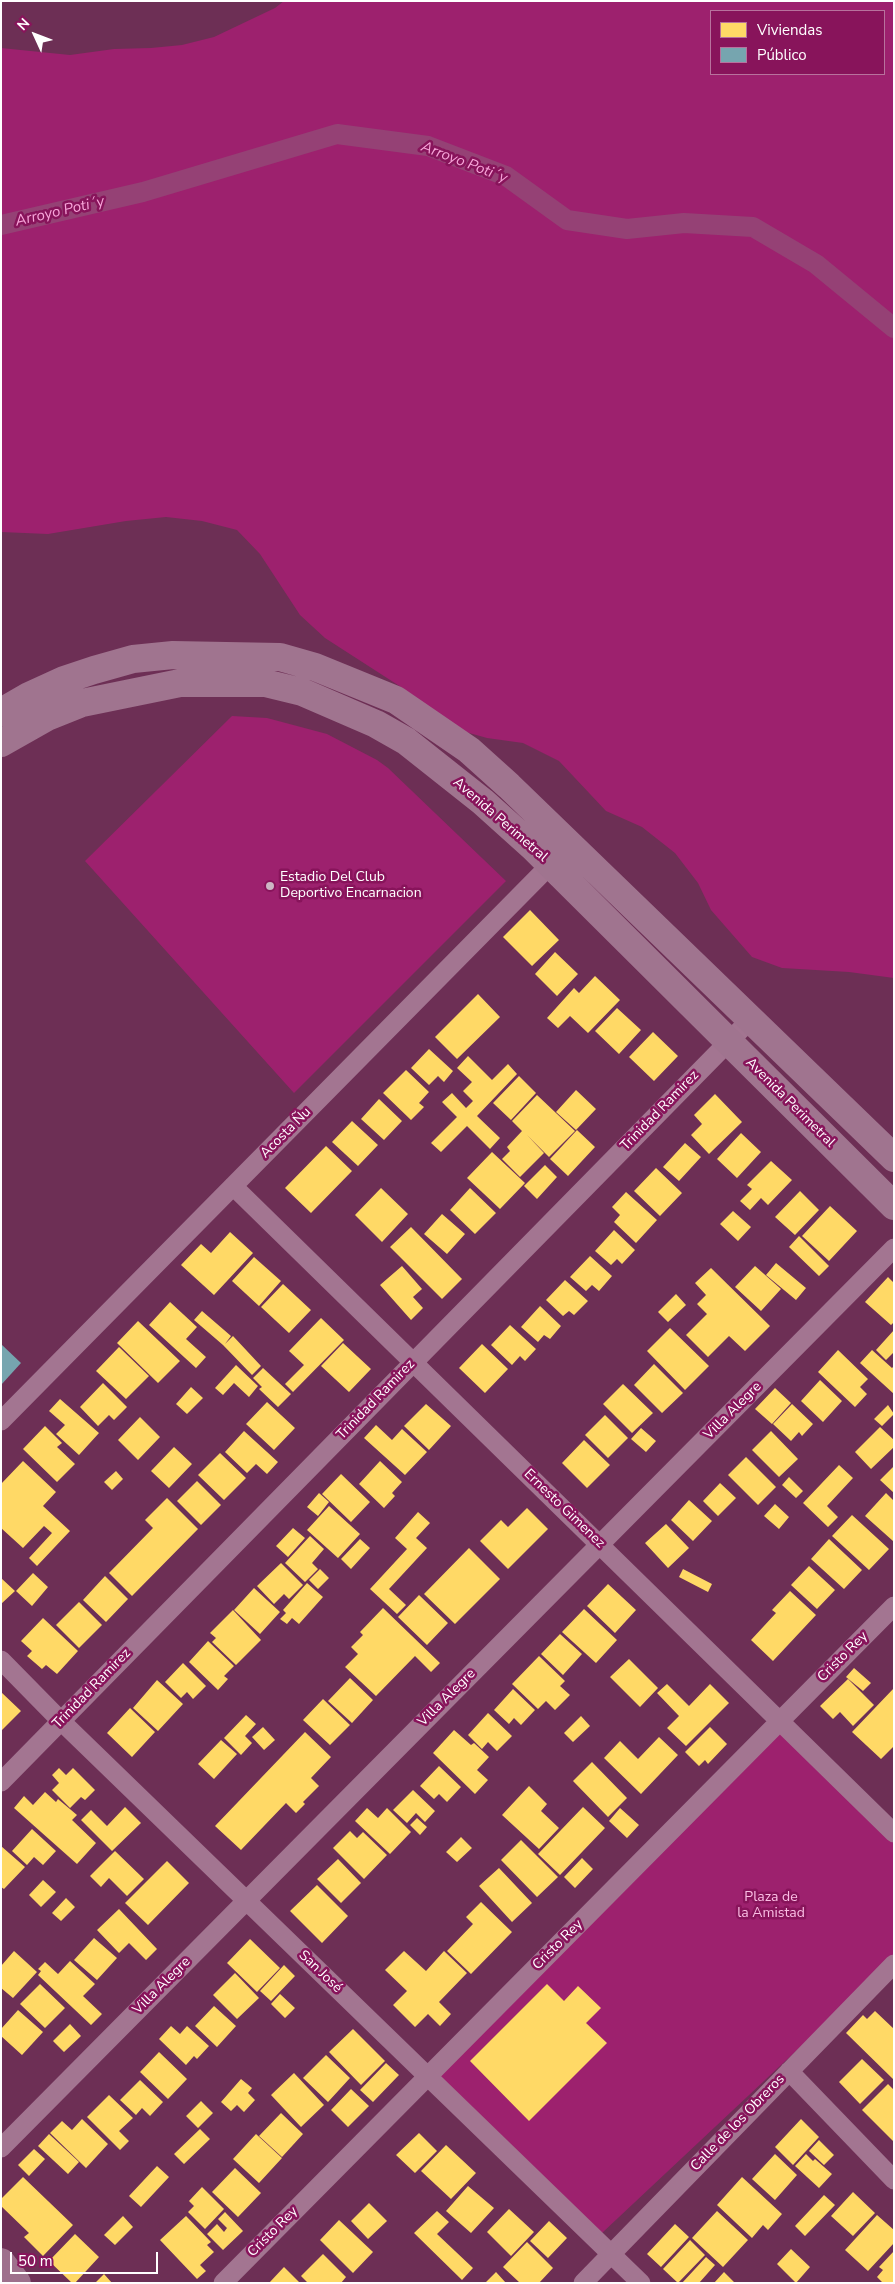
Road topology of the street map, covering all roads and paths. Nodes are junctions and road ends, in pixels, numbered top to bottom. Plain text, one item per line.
1 (1, 712) edge
2 (1, 743) edge
3 (570, 845) junction
4 (550, 864) junction
5 (751, 1018) junction
6 (728, 1042) junction
7 (894, 1158) edge
8 (233, 1186) junction
9 (894, 1206) edge
10 (894, 1248) edge
11 (414, 1362) junction
12 (1, 1421) edge
13 (600, 1545) junction
14 (894, 1606) edge
15 (1, 1660) edge
16 (780, 1720) junction
17 (61, 1721) junction
18 (1, 1782) edge
19 (894, 1833) edge
20 (246, 1901) junction
21 (894, 1964) edge
22 (789, 2072) junction
23 (428, 2076) junction
24 (1, 2148) edge
25 (894, 2180) edge
26 (611, 2254) junction
27 (1, 2262) edge
28 (17, 2283) edge
29 (223, 2283) edge
30 (583, 2283) edge
31 (641, 2283) edge

1 - 3 main road, Avenida Perimetral
2 - 4 main road, Avenida Perimetral
3 - 4 street, Acosta Ñu
3 - 5 main road, Avenida Perimetral
4 - 6 main road, Avenida Perimetral
4 - 8 street, Acosta Ñu
5 - 6 street, Trinidad Ramirez
5 - 7 main road, Avenida Perimetral
6 - 9 main road, Avenida Perimetral
6 - 11 street, Trinidad Ramirez
8 - 11 street, Ernesto Gimenez
8 - 12 street, Acosta Ñu
10 - 13 street, Villa Alegre
11 - 13 street, Ernesto Gimenez
11 - 17 street, Trinidad Ramirez
13 - 16 street, Ernesto Gimenez
13 - 20 street, Villa Alegre
14 - 16 street, Cristo Rey
15 - 17 street, San José
16 - 19 street, Ernesto Gimenez
16 - 23 street, Cristo Rey
17 - 18 street, Trinidad Ramirez
17 - 20 street, San José
20 - 23 street, San José
20 - 24 street, Villa Alegre
21 - 22 street, Calle de los Obreros
22 - 25 street
22 - 26 street, Calle de los Obreros
23 - 26 street, San José
23 - 29 street, Cristo Rey
26 - 30 street, Calle de los Obreros
26 - 31 street, San José
27 - 28 street

